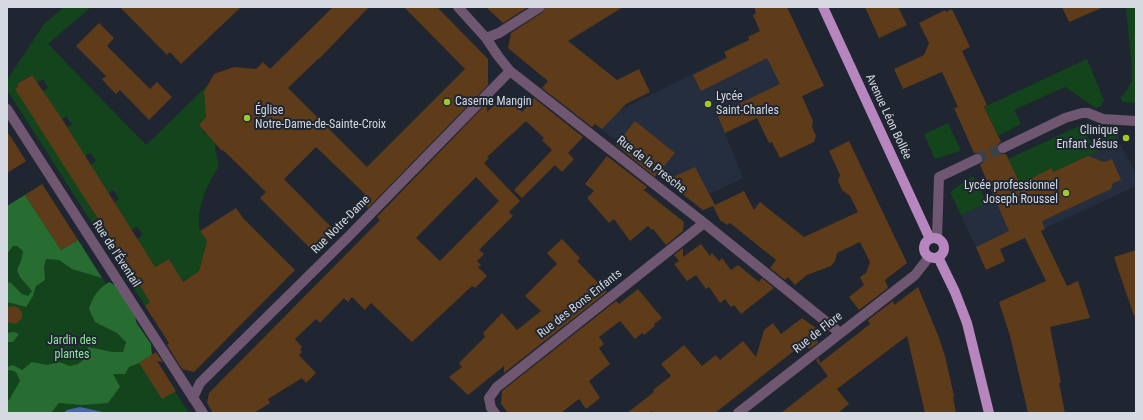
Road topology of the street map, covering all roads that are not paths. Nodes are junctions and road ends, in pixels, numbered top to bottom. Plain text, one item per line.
1 (458, 7) edge
2 (540, 7) edge
3 (823, 7) edge
4 (486, 38) junction
5 (510, 72) junction
6 (7, 110) edge
7 (1136, 121) edge
8 (1003, 148) tunnel mouth
9 (977, 160) tunnel mouth
10 (704, 223) junction
11 (934, 239) junction
12 (933, 257) junction
13 (840, 332) junction
14 (193, 398) junction
15 (203, 413) edge
16 (496, 413) edge
17 (738, 413) edge
18 (989, 413) edge

1 - 4 street, Rue de la Presche
2 - 4 street
3 - 11 main road, Avenue Léon Bollée
4 - 5 street, Rue de la Presche
5 - 10 street, Rue de la Presche
5 - 14 street, Rue Notre-Dame
6 - 14 street, Rue de l'Éventail
7 - 8 street
9 - 11 street
10 - 13 street, Rue de la Presche
10 - 16 street, Rue des Bons Enfants
11 - 12 main road, Avenue Léon Bollée
11 - 12 main road, Avenue Léon Bollée
12 - 13 street, Rue de Flore
12 - 18 main road, Avenue Léon Bollée
13 - 17 street, Rue de Flore
14 - 15 street, Rue de l'Éventail

